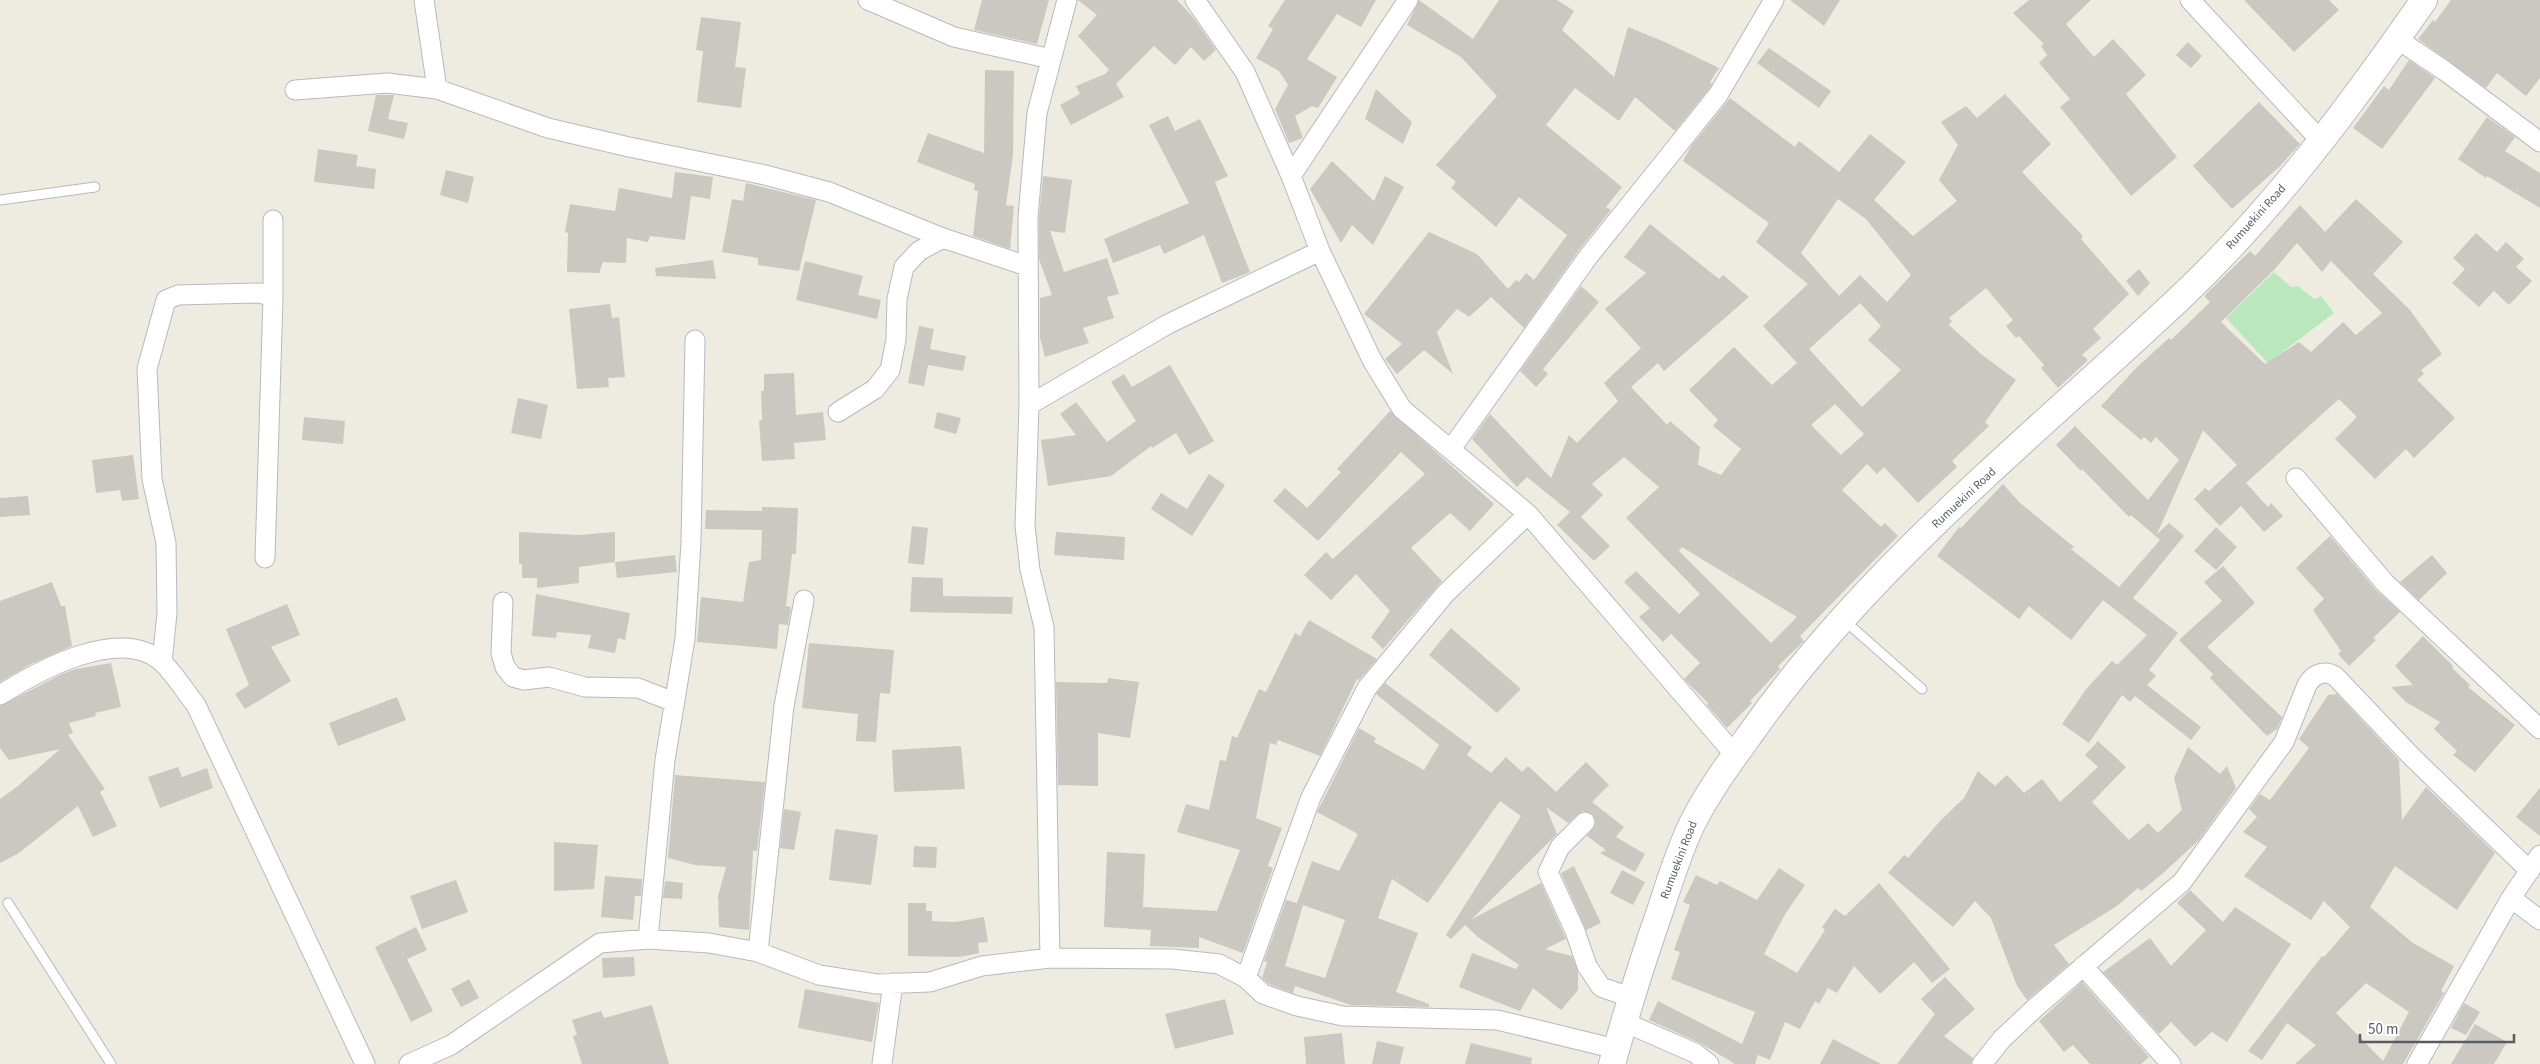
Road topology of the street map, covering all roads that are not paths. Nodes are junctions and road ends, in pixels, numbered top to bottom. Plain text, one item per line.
1 (424, 0) edge
2 (868, 0) edge
3 (1067, 0) edge
4 (1408, 0) edge
5 (1774, 0) edge
6 (2190, 0) edge
7 (2424, 0) edge
8 (1197, 1) edge
9 (2397, 39) junction
10 (1052, 59) junction
11 (436, 88) junction
12 (295, 90) dead end
13 (2321, 140) junction
14 (2540, 142) edge
15 (1291, 176) junction
16 (96, 187) dead end
17 (0, 200) edge
18 (273, 220) dead end
19 (943, 238) junction
20 (1320, 251) junction
21 (1027, 266) junction
22 (274, 298) junction
23 (695, 340) dead end
24 (1029, 405) junction
25 (838, 412) dead end
26 (1451, 449) junction
27 (2296, 478) dead end
28 (1528, 514) junction
29 (265, 558) dead end
30 (804, 600) dead end
31 (504, 602) dead end
32 (1843, 619) junction
33 (162, 662) junction
34 (1922, 689) dead end
35 (0, 695) edge
36 (674, 702) junction
37 (2540, 730) edge
38 (1735, 755) junction
39 (1585, 822) dead end
40 (2540, 855) edge
41 (2530, 871) junction
42 (2511, 898) junction
43 (8, 903) dead end
44 (2540, 920) edge
45 (648, 939) junction
46 (758, 952) junction
47 (1050, 958) junction
48 (2083, 966) junction
49 (1246, 978) junction
50 (892, 984) junction
51 (1632, 998) junction
52 (1624, 1022) junction
53 (1614, 1057) edge
54 (110, 1064) edge
55 (365, 1064) edge
56 (409, 1064) edge
57 (882, 1064) edge
58 (1709, 1064) edge
59 (1982, 1064) edge
60 (2171, 1064) edge
61 (2418, 1064) edge

1 - 11 street
2 - 10 street
3 - 10 street
4 - 15 street
5 - 26 street
6 - 13 street
7 - 9 street, Rumuekini Road
8 - 15 street
9 - 13 street, Rumuekini Road
9 - 14 street
10 - 21 street
11 - 12 street
11 - 19 street
13 - 32 street, Rumuekini Road
15 - 20 street
16 - 17 lane
18 - 22 street
19 - 21 street
19 - 25 street
20 - 24 street
20 - 26 street
21 - 24 street
22 - 29 street
22 - 33 street
23 - 36 street
24 - 47 street
26 - 28 street
27 - 37 street
28 - 38 street
28 - 49 street
30 - 46 street
31 - 36 street
32 - 34 lane
32 - 38 street, Rumuekini Road
33 - 35 street
33 - 55 street
36 - 45 street
38 - 51 street, Rumuekini Road
39 - 51 street
40 - 41 street
41 - 42 street
41 - 48 street
42 - 44 street
42 - 61 street
43 - 54 lane
45 - 46 street
45 - 56 street
46 - 50 street
47 - 49 street
47 - 50 street
48 - 59 street
48 - 60 street
49 - 53 street
50 - 57 street
51 - 52 street, Rumuekini Road
52 - 53 street, Rumuekini Road
52 - 58 street

